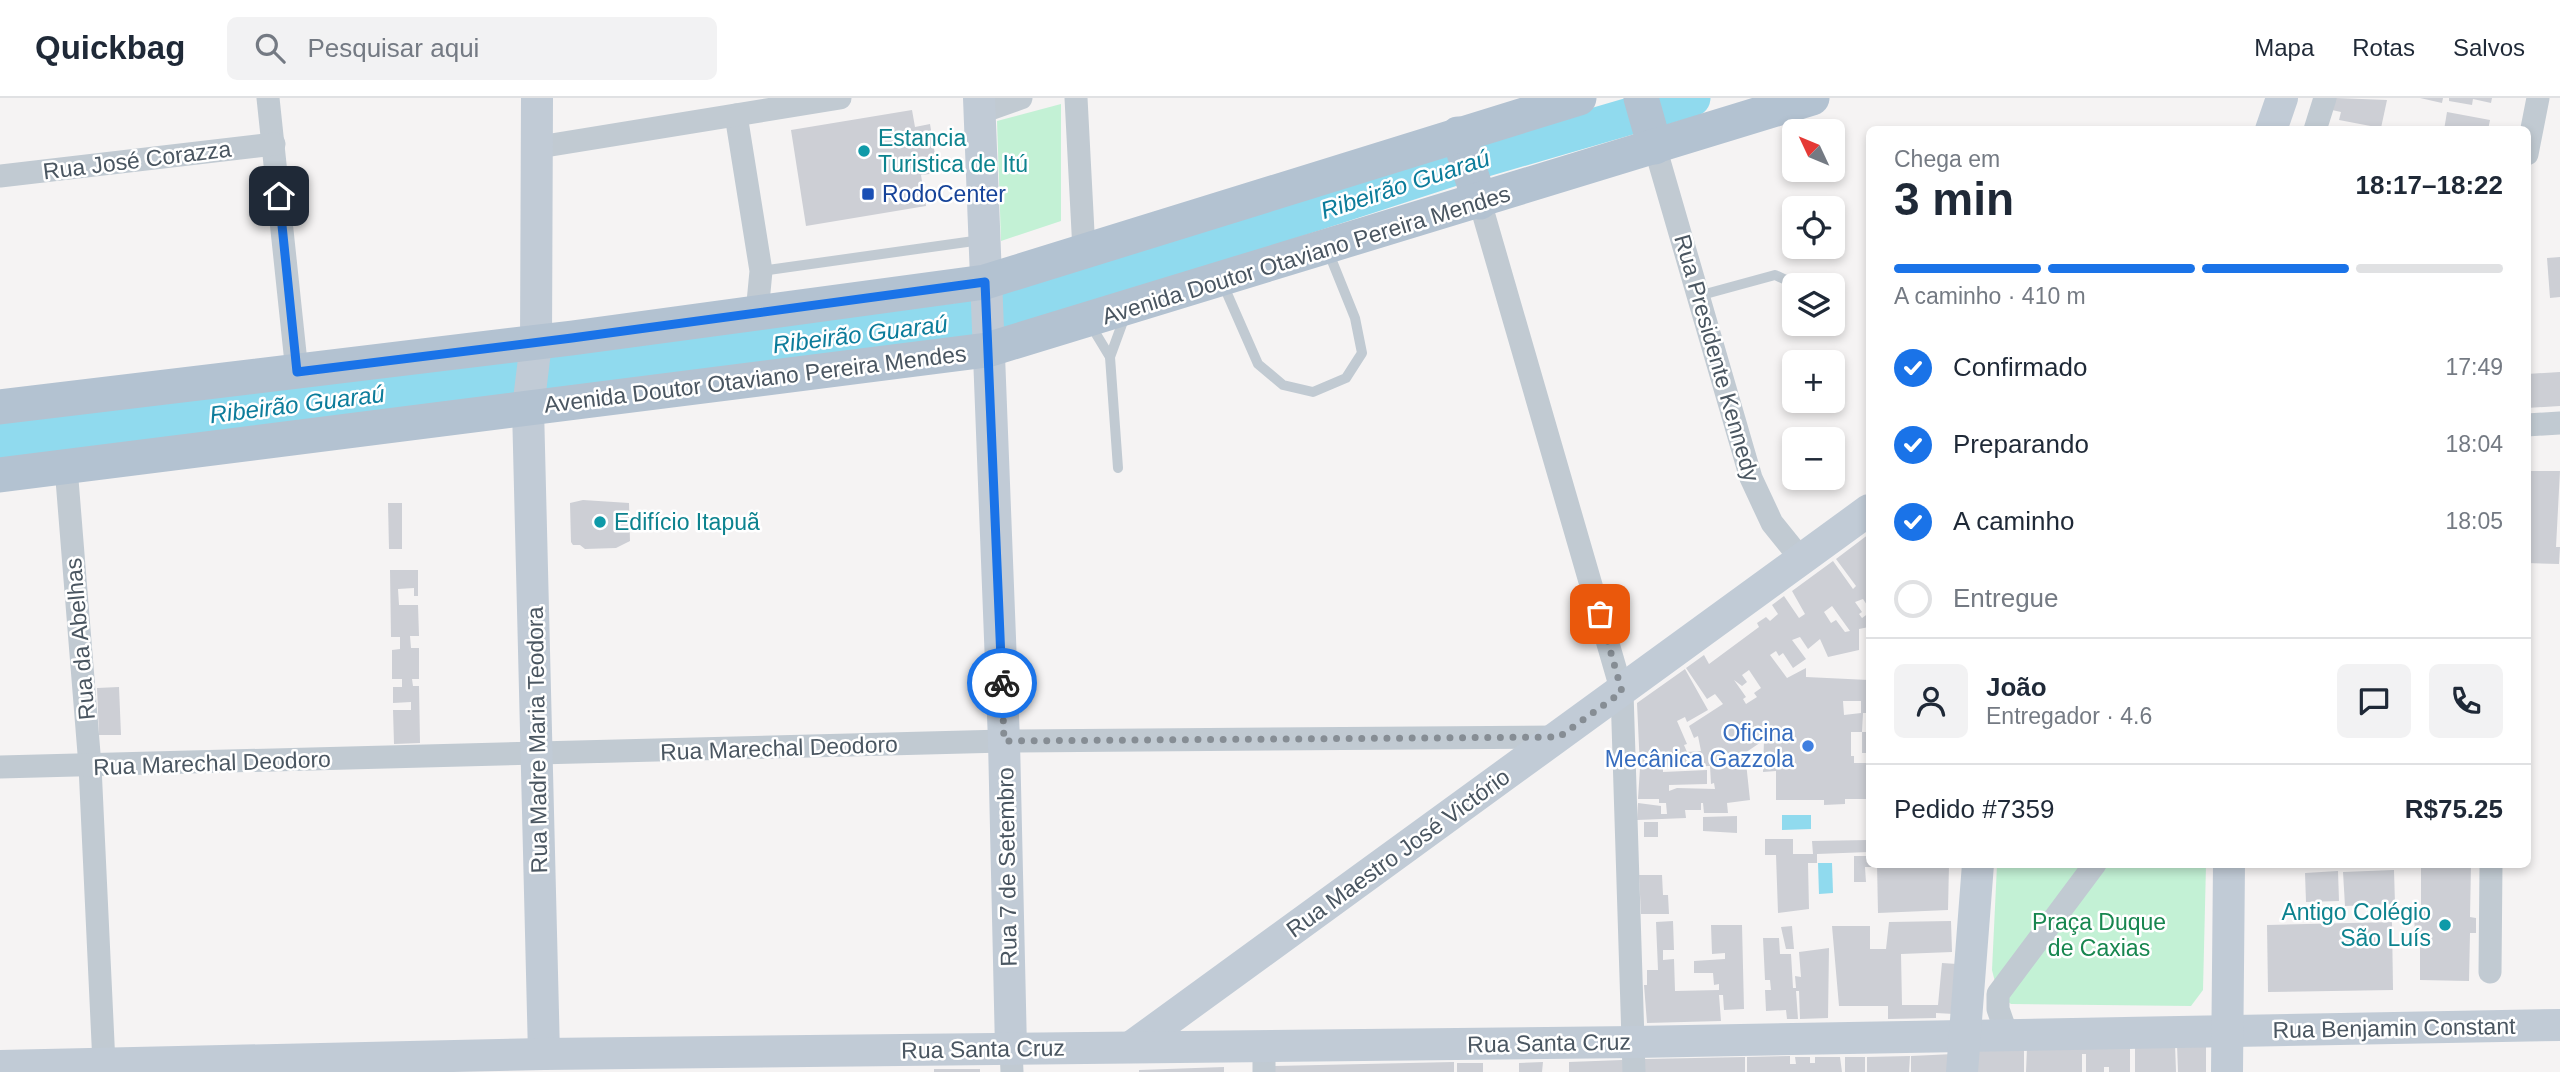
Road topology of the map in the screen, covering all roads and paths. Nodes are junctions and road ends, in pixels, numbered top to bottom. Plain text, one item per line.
1 (268, 98) edge
2 (537, 98) edge
3 (840, 98) edge
4 (1021, 98) edge
5 (1076, 98) edge
6 (1579, 98) edge
7 (1812, 98) edge
8 (2282, 98) edge
9 (2325, 98) edge
10 (2538, 98) edge
11 (979, 105) edge
12 (1523, 107) edge
13 (736, 115) junction
14 (1647, 117) edge
15 (2272, 126) edge
16 (2316, 126) edge
17 (2531, 134) edge
18 (274, 144) junction
19 (539, 147) junction
20 (1469, 167) junction
21 (0, 176) edge
22 (983, 240) junction
23 (1326, 248) junction
24 (1084, 251) junction
25 (761, 271) junction
26 (1782, 278) edge
27 (1221, 279) junction
28 (985, 292) junction
29 (1699, 296) junction
30 (1127, 309) junction
31 (757, 313) junction
32 (1088, 321) junction
33 (987, 342) junction
34 (535, 349) junction
35 (1110, 357) junction
36 (297, 372) junction
37 (529, 401) junction
38 (0, 407) edge
39 (2560, 423) edge
40 (2531, 425) edge
41 (66, 467) junction
42 (1118, 468) dead end
43 (0, 475) edge
44 (1866, 512) edge
45 (1801, 559) junction
46 (1622, 692) junction
47 (1559, 737) junction
48 (1004, 741) junction
49 (537, 754) junction
50 (90, 766) junction
51 (0, 767) edge
52 (1978, 868) edge
53 (2092, 868) edge
54 (2229, 868) edge
55 (2491, 868) edge
56 (2490, 972) dead end
57 (2560, 1025) edge
58 (2228, 1031) junction
59 (1965, 1035) junction
60 (2007, 1035) junction
61 (1130, 1047) junction
62 (1634, 1057) edge
63 (1264, 1059) edge
64 (1012, 1060) edge
65 (545, 1063) edge
66 (104, 1064) junction
67 (0, 1066) edge
68 (324, 1066) edge
69 (1962, 1072) edge
70 (2227, 1072) edge

1 - 18 street
2 - 19 street
3 - 13 street
4 - 11 street
5 - 24 street
6 - 12 main road, Avenida Doutor Otaviano Pereira Mendes
7 - 14 main road, Avenida Doutor Otaviano Pereira Mendes
8 - 15 street
9 - 16 street
10 - 17 street
11 - 22 street, Rua 7 de Setembro
12 - 20 main road, Avenida Doutor Otaviano Pereira Mendes
13 - 19 street
13 - 25 street
14 - 20 main road, Avenida Doutor Otaviano Pereira Mendes
14 - 29 street, Rua Presidente Kennedy
18 - 21 street, Rua José Corazza
18 - 36 street
19 - 34 street
20 - 23 main road, Avenida Doutor Otaviano Pereira Mendes
20 - 24 main road, Avenida Doutor Otaviano Pereira Mendes
20 - 46 street
22 - 25 lane
22 - 28 street, Rua 7 de Setembro
23 - 27 main road, Avenida Doutor Otaviano Pereira Mendes
23 - 27 lane
24 - 28 main road, Avenida Doutor Otaviano Pereira Mendes
25 - 31 street
26 - 29 lane
27 - 30 main road, Avenida Doutor Otaviano Pereira Mendes
28 - 31 main road, Avenida Doutor Otaviano Pereira Mendes
28 - 33 street, Rua 7 de Setembro
29 - 45 street, Rua Presidente Kennedy
30 - 32 main road, Avenida Doutor Otaviano Pereira Mendes
30 - 35 lane
31 - 34 main road, Avenida Doutor Otaviano Pereira Mendes
32 - 33 main road, Avenida Doutor Otaviano Pereira Mendes
32 - 35 lane
33 - 37 main road, Avenida Doutor Otaviano Pereira Mendes
33 - 48 street, Rua 7 de Setembro
34 - 36 main road, Avenida Doutor Otaviano Pereira Mendes
34 - 37 street, Rua Madre Maria Teodora
35 - 42 lane
36 - 38 main road, Avenida Doutor Otaviano Pereira Mendes
37 - 41 main road, Avenida Doutor Otaviano Pereira Mendes
37 - 49 street, Rua Madre Maria Teodora
39 - 40 street
41 - 43 main road, Avenida Doutor Otaviano Pereira Mendes
41 - 50 street, Rua da Abelhas
44 - 45 street, Rua Maestro José Victório
45 - 46 street, Rua Maestro José Victório
46 - 47 street, Rua Maestro José Victório
46 - 62 street
47 - 48 street, Rua Marechal Deodoro
47 - 61 street, Rua Maestro José Victório
48 - 49 street, Rua Marechal Deodoro
48 - 64 street, Rua 7 de Setembro
49 - 50 street, Rua Marechal Deodoro
49 - 65 street, Rua Madre Maria Teodora
50 - 51 street, Rua Marechal Deodoro
50 - 66 street, Rua da Abelhas
52 - 59 street
53 - 60 street
54 - 58 street
55 - 56 street
57 - 58 street, Rua Benjamin Constant
58 - 60 street
58 - 70 street
59 - 60 street
59 - 62 street, Rua Santa Cruz
59 - 69 street
61 - 63 street, Rua Santa Cruz
61 - 64 street, Rua Santa Cruz
62 - 63 street, Rua Santa Cruz
64 - 65 street, Rua Santa Cruz
65 - 68 street, Rua Santa Cruz
66 - 67 street, Rua Santa Cruz
66 - 68 street, Rua Santa Cruz

